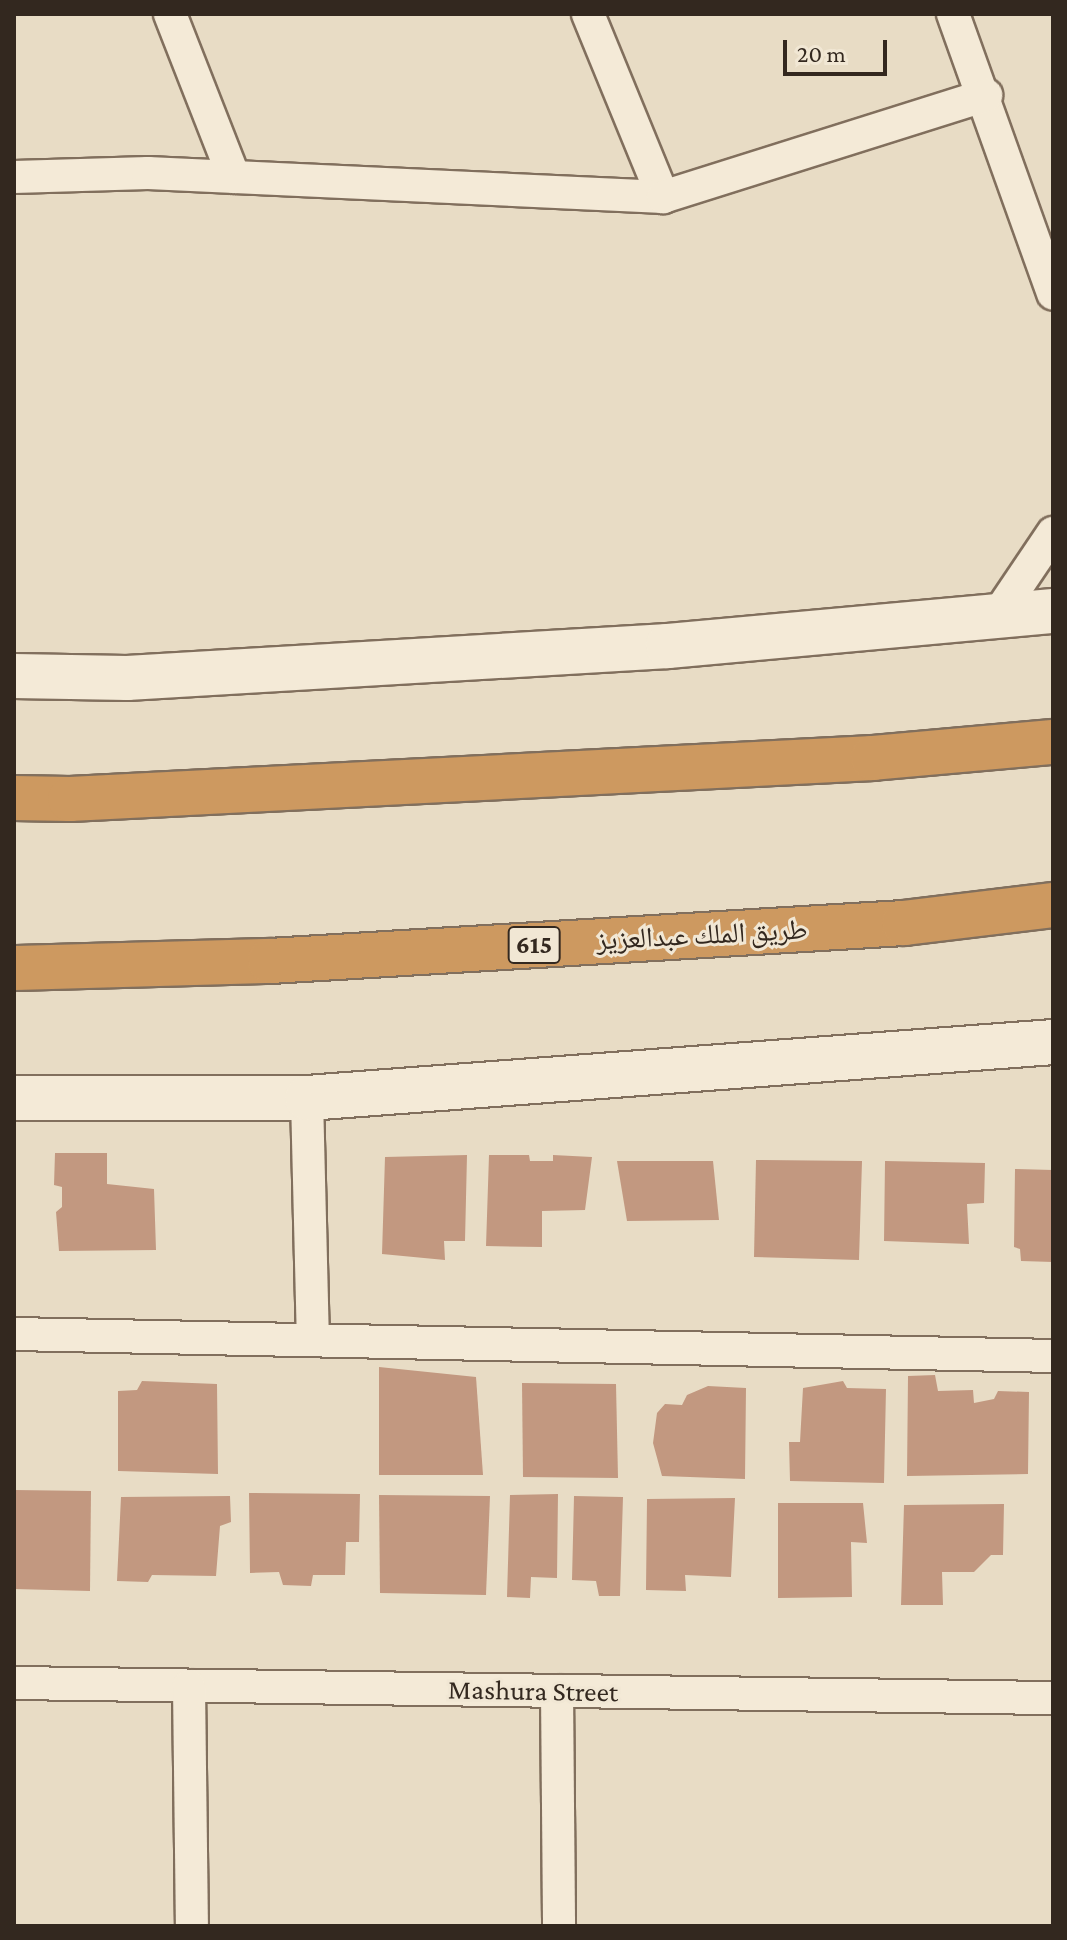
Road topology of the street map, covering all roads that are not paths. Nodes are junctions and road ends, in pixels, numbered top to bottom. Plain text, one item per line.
1 (170, 14) edge
2 (588, 14) edge
3 (953, 14) edge
4 (986, 95) junction
5 (14, 177) edge
6 (234, 177) junction
7 (663, 197) junction
8 (1053, 294) edge
9 (1053, 533) edge
10 (1053, 611) edge
11 (995, 619) junction
12 (14, 676) edge
13 (1053, 725) edge
14 (1053, 742) edge
15 (873, 758) junction
16 (14, 798) edge
17 (1053, 905) edge
18 (14, 968) edge
19 (1053, 1042) edge
20 (14, 1098) edge
21 (307, 1098) junction
22 (14, 1334) edge
23 (313, 1340) junction
24 (1053, 1356) edge
25 (14, 1683) edge
26 (189, 1686) junction
27 (557, 1691) junction
28 (1053, 1698) edge
29 (192, 1926) edge
30 (559, 1926) edge

1 - 6 street
2 - 7 street
3 - 4 street
4 - 7 street
4 - 8 street
5 - 6 street
6 - 7 street
9 - 11 street
10 - 11 main road
11 - 12 main road
13 - 15 main road
14 - 15 highway
15 - 16 highway
17 - 18 highway, طريق الملك عبدالعزيز / 615
19 - 21 main road
20 - 21 main road
21 - 23 street
22 - 23 street
23 - 24 street
25 - 26 street, Mashura Street
26 - 27 street, Mashura Street
26 - 29 street
27 - 28 street, Mashura Street
27 - 30 street

